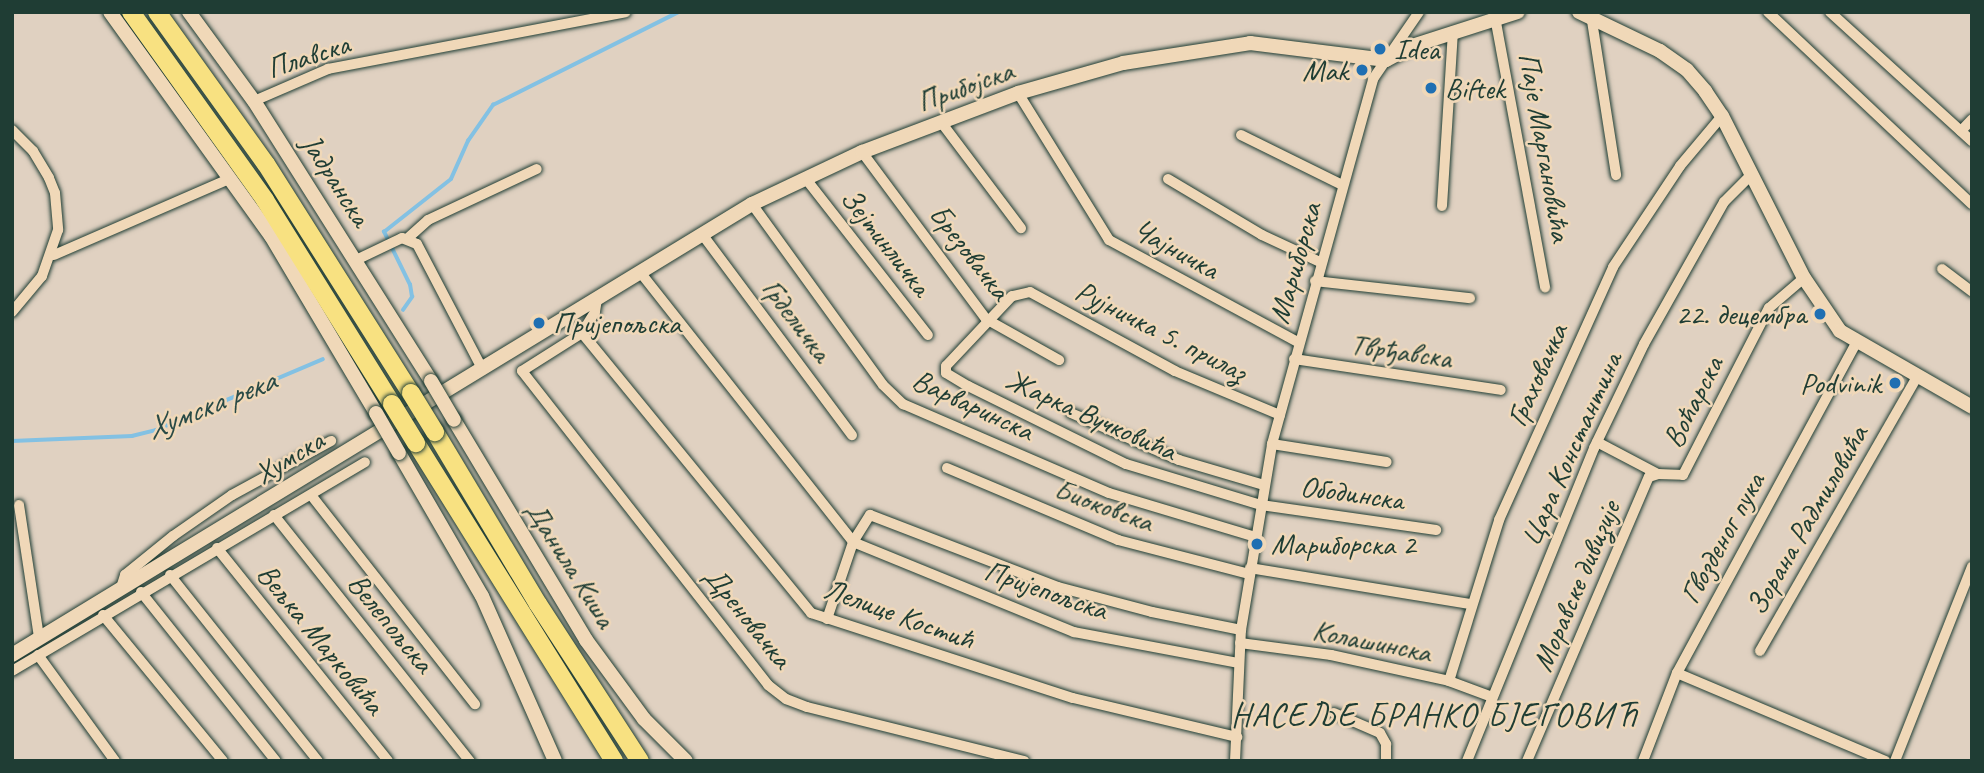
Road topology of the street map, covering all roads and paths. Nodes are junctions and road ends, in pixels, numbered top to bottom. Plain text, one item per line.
1 (110, 12) edge
2 (131, 12) edge
3 (157, 12) edge
4 (189, 12) edge
5 (626, 12) edge
6 (1419, 12) edge
7 (1518, 12) edge
8 (1768, 12) edge
9 (1830, 12) edge
10 (1496, 17) junction
11 (1585, 17) edge
12 (1453, 31) junction
13 (1386, 60) junction
14 (1018, 93) junction
15 (254, 101) junction
16 (1722, 116) junction
17 (1972, 118) edge
18 (941, 122) junction
19 (12, 130) edge
20 (1961, 131) junction
21 (1241, 135) dead end
22 (1972, 141) edge
23 (862, 152) junction
24 (537, 169) dead end
25 (1616, 175) dead end
26 (1751, 175) junction
27 (231, 178) junction
28 (806, 179) junction
29 (1168, 179) dead end
30 (1342, 185) junction
31 (752, 204) junction
32 (1972, 204) edge
33 (1443, 206) dead end
34 (1021, 228) dead end
35 (702, 234) junction
36 (408, 238) junction
37 (54, 255) junction
38 (356, 260) junction
39 (1320, 262) junction
40 (1942, 269) dead end
41 (640, 272) junction
42 (1804, 278) junction
43 (1315, 281) junction
44 (1545, 287) dead end
45 (1972, 292) edge
46 (1470, 298) dead end
47 (597, 299) junction
48 (12, 312) edge
49 (986, 318) junction
50 (582, 333) junction
51 (928, 335) dead end
52 (1298, 342) junction
53 (1856, 344) junction
54 (1294, 359) junction
55 (1059, 360) dead end
56 (483, 370) junction
57 (1917, 377) junction
58 (430, 381) joint
59 (1502, 390) dead end
60 (1972, 407) edge
61 (1071, 413) dead end
62 (1280, 415) junction
63 (852, 435) dead end
64 (331, 440) dead end
65 (1597, 442) junction
66 (1272, 444) junction
67 (365, 462) dead end
68 (1387, 462) dead end
69 (947, 468) dead end
70 (1658, 474) junction
71 (1264, 485) junction
72 (312, 495) junction
73 (19, 505) dead end
74 (1261, 505) junction
75 (274, 515) junction
76 (1436, 530) dead end
77 (1256, 537) junction
78 (852, 542) junction
79 (217, 548) junction
80 (1972, 567) edge
81 (1249, 571) junction
82 (170, 575) junction
83 (121, 588) junction
84 (141, 592) junction
85 (1471, 604) junction
86 (103, 615) junction
87 (827, 619) junction
88 (1241, 630) junction
89 (39, 638) junction
90 (1240, 643) junction
91 (1760, 652) dead end
92 (12, 654) edge
93 (38, 655) junction
94 (1238, 663) junction
95 (12, 671) edge
96 (1677, 673) junction
97 (1449, 681) junction
98 (1492, 697) junction
99 (475, 704) dead end
100 (1334, 713) dead end
101 (1237, 737) junction
102 (115, 761) edge
103 (223, 761) edge
104 (276, 761) edge
105 (317, 761) edge
106 (388, 761) edge
107 (470, 761) edge
108 (555, 761) edge
109 (614, 761) edge
110 (640, 761) edge
111 (686, 761) edge
112 (1024, 761) edge
113 (1235, 761) edge
114 (1386, 761) edge
115 (1467, 761) edge
116 (1527, 761) edge
117 (1643, 761) edge
118 (1885, 761) edge
119 (1895, 761) edge

1 - 27 street
2 - 109 highway, bridge
3 - 110 highway, bridge
4 - 15 street, Јадранска
5 - 15 street, Плавска
6 - 13 street, Мариборска
7 - 10 street
8 - 32 street
9 - 20 street
10 - 12 street
10 - 44 street, Паје Маргановића
11 - 16 street
11 - 25 street
12 - 13 street
12 - 33 street
13 - 14 street, Прибојска
13 - 30 street, Мариборска
14 - 18 street, Прибојска
14 - 52 street, Чајничка
15 - 38 street, Јадранска
16 - 26 street
16 - 85 street, Граховачка
17 - 20 street
18 - 23 street, Прибојска
18 - 34 street
19 - 37 street
20 - 22 street
21 - 30 street
23 - 28 street, Прибојска
23 - 49 street, Брезовачка
24 - 36 street
26 - 42 street
26 - 65 street, Цара Константина
27 - 37 street
27 - 108 street, bridge
28 - 31 street, Прибојска
28 - 51 street, Зејтинличка
29 - 39 street
30 - 39 street, Мариборска
31 - 35 street, Прибојска
31 - 77 street, Варваринска
35 - 41 street, Прибојска
35 - 63 street, Грделичка
36 - 38 street
36 - 56 street
37 - 48 street
38 - 58 street, Јадранска
39 - 43 street, Мариборска
40 - 45 street
41 - 47 street, Прибојска
41 - 78 street, Пријепољска
42 - 53 street
42 - 70 street, Воћарска
43 - 46 street
43 - 52 street, Мариборска
47 - 50 street
47 - 56 street, Прибојска
49 - 55 street, Брезовачка
49 - 62 street, Рујничка 5. прилаз
49 - 74 street, Жарка Вучковића
50 - 87 street, Лелице Костић
50 - 112 street, Дреновачка
52 - 54 street, Мариборска
53 - 57 street
53 - 96 street, Гвозденог пука
54 - 59 street, Тврђавска
54 - 62 street, Мариборска
56 - 83 street, Хумска
57 - 60 street
57 - 91 street, Зорана Радмиловића
58 - 111 street, Данила Киша, bridge
61 - 71 street
62 - 66 street, Мариборска
64 - 83 street, Хумска
65 - 70 street, Воћарска
65 - 98 street, Цара Константина
66 - 68 street
66 - 71 street, Мариборска
67 - 72 street, Хумска
69 - 81 street, Биоковска
70 - 116 street, Моравске дивизије
71 - 74 street, Мариборска
72 - 75 street, Хумска
72 - 99 street, Хумска
73 - 89 street
74 - 76 street, Ободинска
74 - 77 street, Мариборска
75 - 79 street, Хумска
75 - 107 street, Велепољска
77 - 81 street, Мариборска
78 - 87 street
78 - 88 street
78 - 94 street, Пријепољска
79 - 82 street, Хумска
79 - 106 street, Вељка Марковића
80 - 119 street
81 - 85 street, Биоковска
81 - 88 street, Мариборска
82 - 84 street, Хумска
82 - 105 street
83 - 89 street, Хумска
84 - 86 street, Хумска
84 - 104 street
85 - 97 street, Граховачка
86 - 93 street, Хумска
86 - 103 street
87 - 101 street, Лелице Костић
88 - 90 street, Мариборска
89 - 92 street, Хумска
90 - 94 street, Мариборска
90 - 97 street, Колашинска
93 - 95 street, Хумска
93 - 102 street
94 - 101 street, Мариборска
96 - 117 street, Гвозденог пука
96 - 118 street
97 - 98 street, Колашинска
98 - 115 street, Цара Константина
100 - 114 street
101 - 113 street, Мариборска

